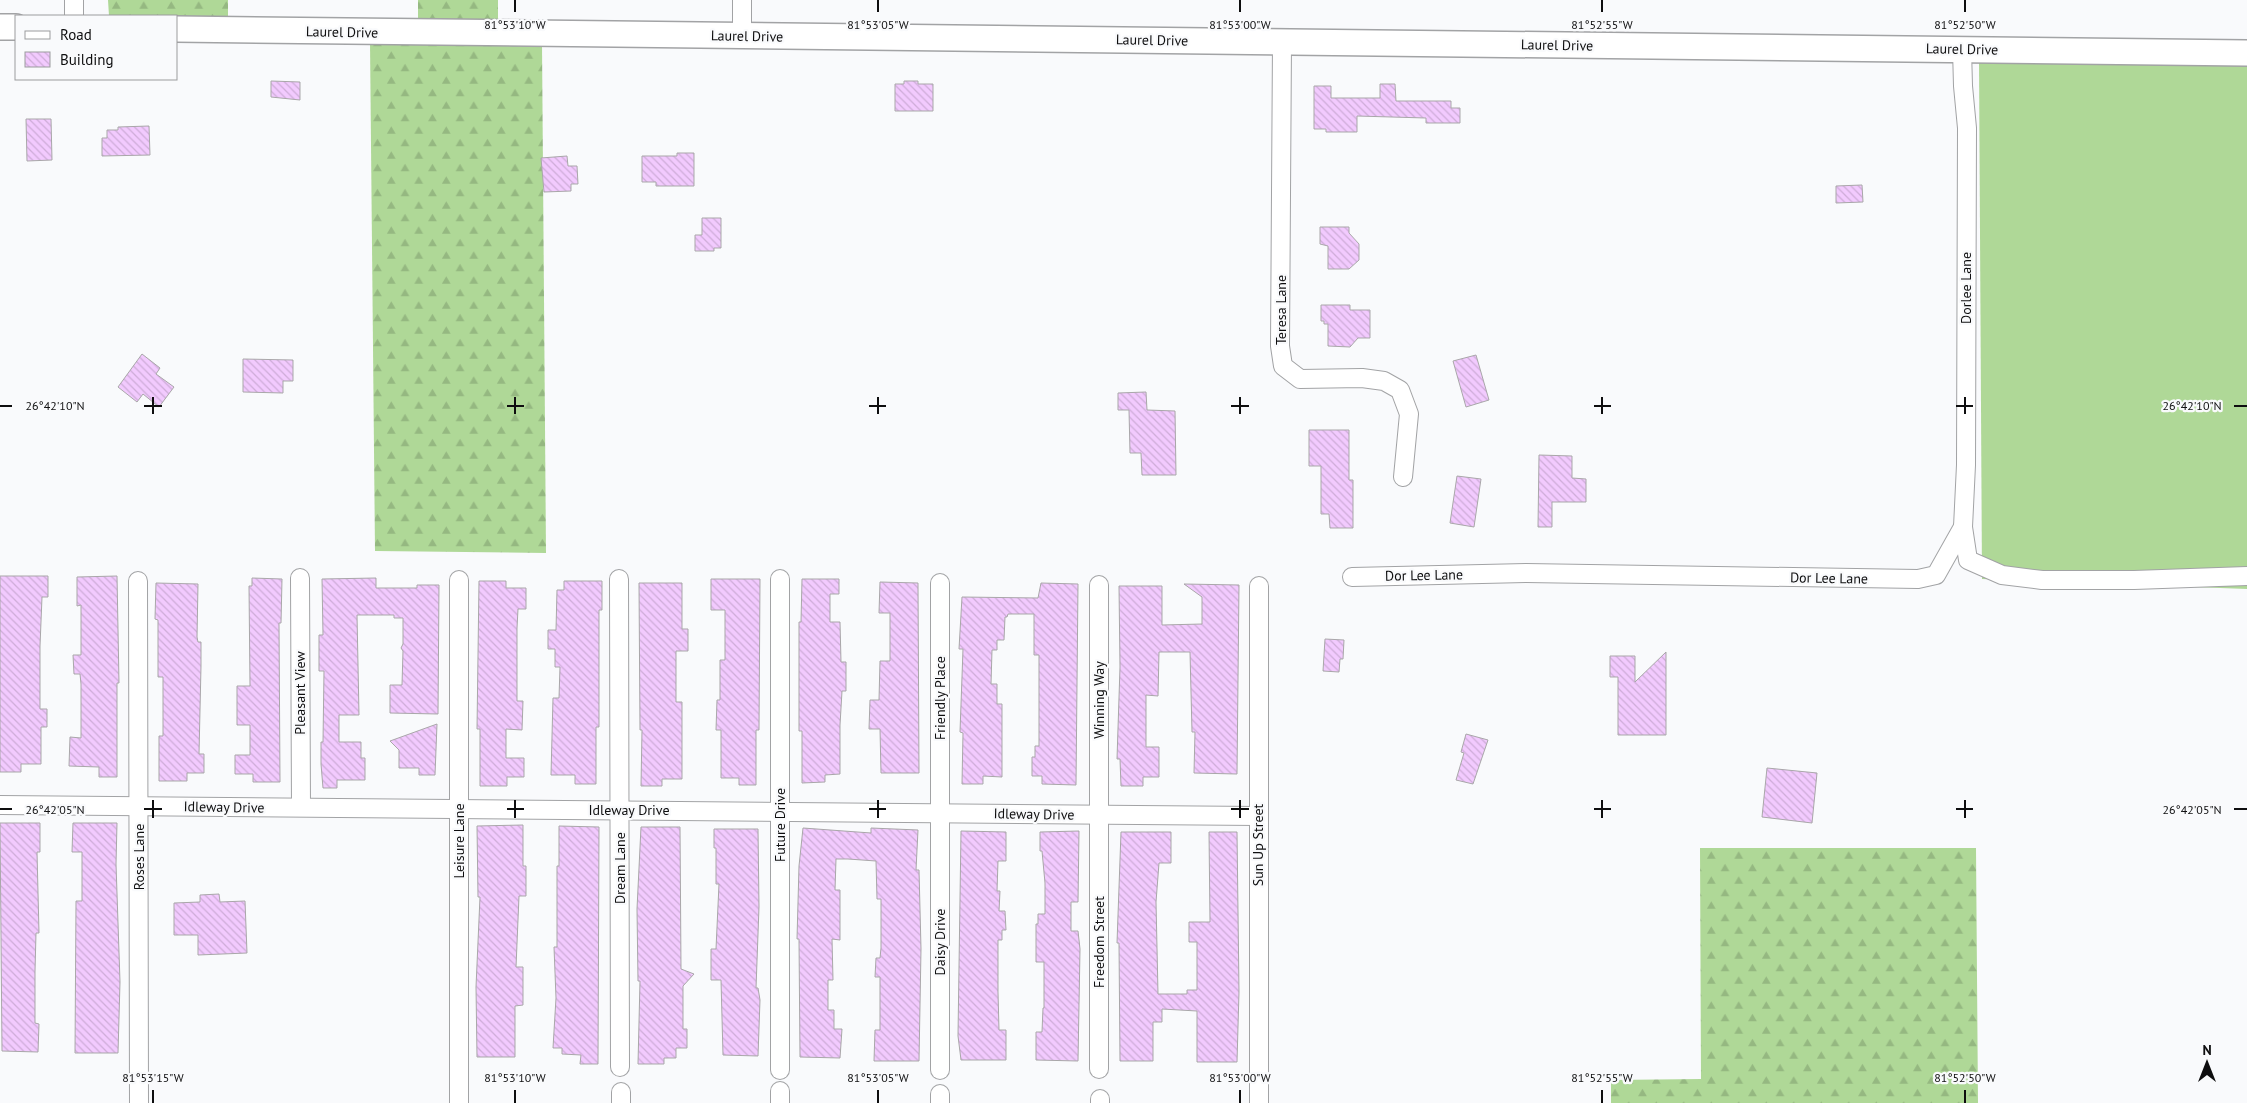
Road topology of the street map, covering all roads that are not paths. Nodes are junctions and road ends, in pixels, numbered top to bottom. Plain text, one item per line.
1 (74, 0) edge
2 (742, 0) edge
3 (74, 15) edge
4 (0, 27) edge
5 (15, 27) edge
6 (178, 30) edge
7 (742, 36) junction
8 (1282, 42) junction
9 (1962, 49) junction
10 (2247, 53) edge
11 (1403, 477) dead end
12 (1963, 527) junction
13 (2247, 576) edge
14 (1352, 577) dead end
15 (300, 578) dead end
16 (619, 579) dead end
17 (780, 579) dead end
18 (459, 580) dead end
19 (138, 581) dead end
20 (940, 583) dead end
21 (1099, 585) dead end
22 (1259, 586) dead end
23 (0, 805) edge
24 (139, 806) junction
25 (301, 807) junction
26 (459, 809) junction
27 (620, 810) junction
28 (780, 812) junction
29 (940, 813) junction
30 (1100, 814) junction
31 (1258, 816) junction
32 (620, 1067) dead end
33 (1099, 1069) dead end
34 (780, 1070) dead end
35 (940, 1070) dead end
36 (139, 1103) edge
37 (459, 1103) edge
38 (1259, 1103) edge

1 - 3 street
2 - 7 street
4 - 5 street
6 - 7 street, Laurel Drive
7 - 8 street, Laurel Drive
8 - 9 street, Laurel Drive
8 - 11 street, Teresa Lane
9 - 10 street, Laurel Drive
9 - 12 street, Dorlee Lane
12 - 13 street
12 - 14 street, Dor Lee Lane
15 - 25 street, Pleasant View
16 - 27 street, Dream Lane
17 - 28 street, Future Drive
18 - 26 street, Leisure Lane
19 - 24 street, Roses Lane
20 - 29 street, Friendly Place
21 - 30 street, Winning Way
22 - 31 street, Sun Up Street
23 - 24 street, Idleway Drive
24 - 25 street, Idleway Drive
24 - 36 street, Roses Lane
25 - 26 street, Idleway Drive
26 - 27 street, Idleway Drive
26 - 37 street, Leisure Lane
27 - 28 street, Idleway Drive
27 - 32 street, Dream Lane
28 - 29 street, Idleway Drive
28 - 34 street, Future Drive
29 - 30 street, Idleway Drive
29 - 35 street, Daisy Drive
30 - 31 street, Idleway Drive
30 - 33 street, Freedom Street
31 - 38 street, Sun Up Street

